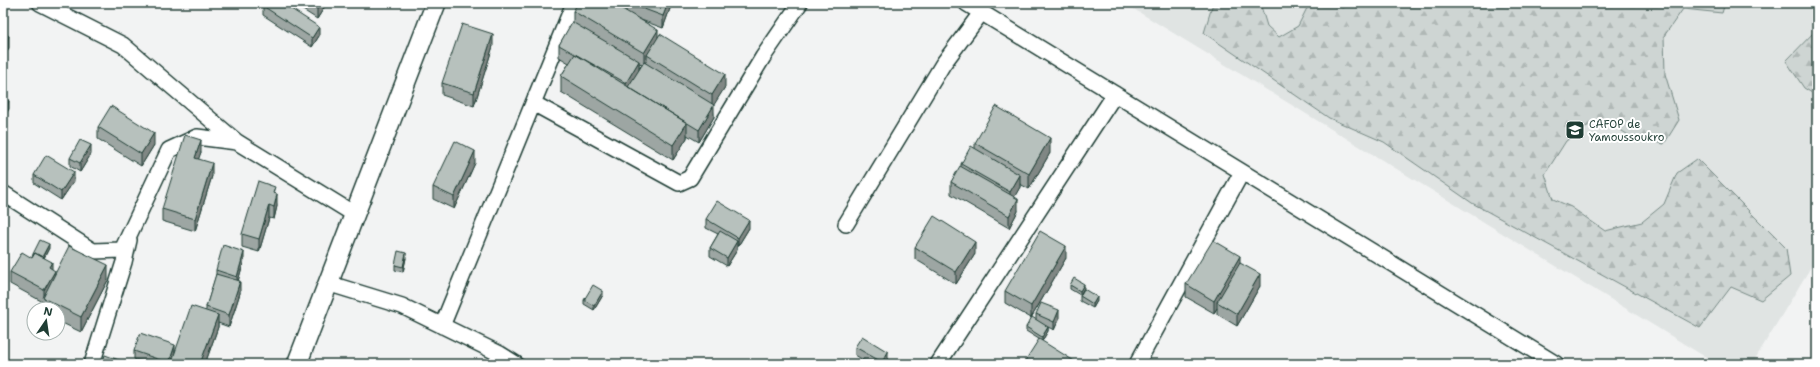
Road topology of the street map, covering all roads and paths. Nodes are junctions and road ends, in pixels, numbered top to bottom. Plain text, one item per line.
1 (40, 3) edge
2 (574, 3) edge
3 (800, 3) edge
4 (966, 3) edge
5 (433, 4) edge
6 (981, 13) junction
7 (1115, 94) junction
8 (533, 103) junction
9 (236, 142) junction
10 (1242, 172) junction
11 (3, 192) edge
12 (354, 214) junction
13 (846, 224) dead end
14 (131, 233) junction
15 (328, 283) junction
16 (442, 326) junction
17 (92, 364) edge
18 (297, 364) edge
19 (516, 364) edge
20 (938, 364) edge
21 (1137, 364) edge
22 (1556, 364) edge

1 - 9 street
2 - 8 street
3 - 8 street
4 - 6 street
5 - 12 street
6 - 7 street
6 - 13 street
7 - 10 street
7 - 20 street
8 - 16 street
9 - 12 street
9 - 14 street
10 - 21 street
10 - 22 street
11 - 14 street
12 - 15 street
14 - 17 street
15 - 16 street
15 - 18 street
16 - 19 street

